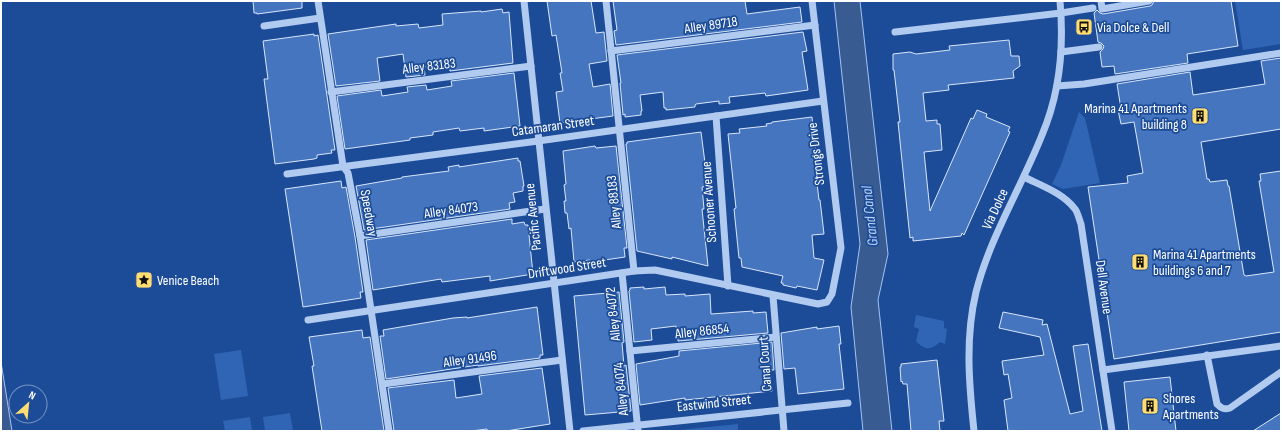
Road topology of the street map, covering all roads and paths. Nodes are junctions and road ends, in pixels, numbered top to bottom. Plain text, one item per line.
1 (318, 1) edge
2 (524, 1) edge
3 (606, 1) edge
4 (812, 1) edge
5 (1060, 1) edge
6 (1101, 1) edge
7 (1149, 1) edge
8 (1093, 8) dead end
9 (1062, 13) junction
10 (320, 18) junction
11 (815, 25) junction
12 (264, 26) dead end
13 (895, 32) dead end
14 (1099, 47) dead end
15 (611, 51) junction
16 (1061, 52) junction
17 (1281, 53) edge
18 (531, 66) junction
19 (1057, 86) junction
20 (331, 92) junction
21 (823, 101) junction
22 (716, 116) junction
23 (619, 130) junction
24 (538, 141) junction
25 (343, 166) junction
26 (287, 174) dead end
27 (1024, 177) junction
28 (545, 209) junction
29 (360, 236) junction
30 (634, 271) junction
31 (622, 273) junction
32 (554, 284) junction
33 (728, 286) junction
34 (774, 296) junction
35 (827, 302) joint
36 (371, 310) junction
37 (308, 320) dead end
38 (776, 337) junction
39 (1281, 346) edge
40 (630, 351) junction
41 (1207, 355) junction
42 (562, 360) junction
43 (1103, 370) junction
44 (1281, 372) edge
45 (382, 384) junction
46 (848, 403) dead end
47 (782, 409) junction
48 (638, 428) edge
49 (389, 431) edge
50 (570, 431) edge
51 (583, 431) edge
52 (784, 431) edge
53 (974, 431) edge
54 (1112, 431) edge

1 - 10 street, Speedway
2 - 18 street, Pacific Avenue
3 - 15 street, Alley 88183
4 - 11 street, Strongs Drive
5 - 9 street, Via Dolce
6 - 7 street
8 - 9 street
9 - 13 street
9 - 16 street, Via Dolce
10 - 12 street
10 - 20 street, Speedway
11 - 15 street, Alley 89718
11 - 21 street, Strongs Drive
14 - 16 street
15 - 23 street, Alley 88183
16 - 19 street, Via Dolce
17 - 19 street
18 - 20 street, Alley 83183
18 - 24 street, Pacific Avenue
19 - 27 street, Via Dolce
20 - 25 street, Speedway
21 - 22 street, Catamaran Street
21 - 35 street, Strongs Drive
22 - 23 street, Catamaran Street
22 - 33 street, Schooner Avenue
23 - 24 street, Catamaran Street
23 - 30 street, Alley 88183
24 - 25 street, Catamaran Street
24 - 28 street, Pacific Avenue
25 - 26 street, Catamaran Street
25 - 29 street, Speedway
27 - 43 street, Dell Avenue
27 - 53 street, Via Dolce
28 - 29 street, Alley 84073
28 - 32 street, Pacific Avenue
29 - 36 street, Speedway
30 - 31 street, Driftwood Street
30 - 33 street, Driftwood Street
31 - 32 street, Driftwood Street
31 - 40 street, Alley 84072
32 - 36 street, Driftwood Street
32 - 42 street, Pacific Avenue
33 - 34 street, Driftwood Street
34 - 35 street, Driftwood Street
34 - 38 street, Canal Court
36 - 37 street, Driftwood Street
36 - 45 street, Speedway
38 - 40 street, Alley 86854
38 - 47 street, Canal Court
39 - 41 street
40 - 48 street, Alley 84074
41 - 43 street
41 - 44 street
42 - 45 street, Alley 91496
42 - 50 street, Pacific Avenue
43 - 54 street, Dell Avenue
45 - 49 street, Speedway
46 - 47 street, Eastwind Street
47 - 48 street, Eastwind Street
47 - 52 street, Canal Court
48 - 51 street, Eastwind Street

